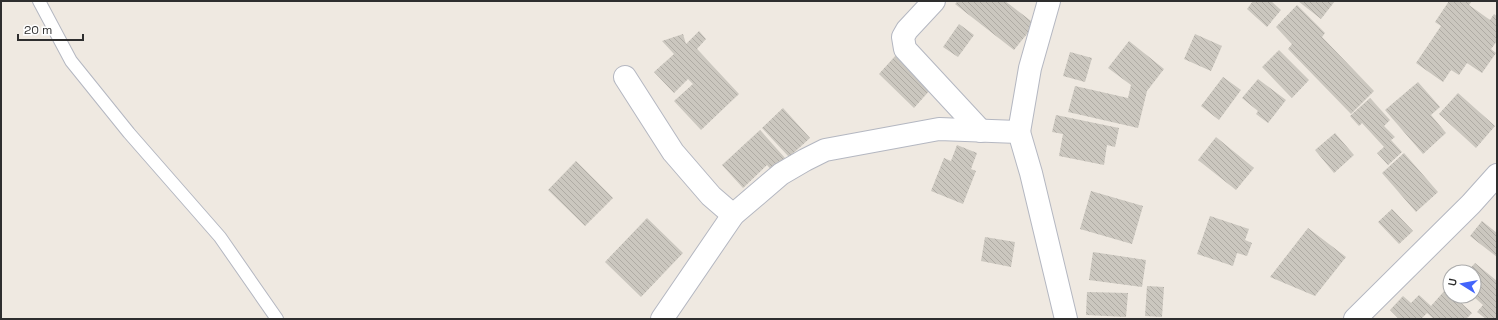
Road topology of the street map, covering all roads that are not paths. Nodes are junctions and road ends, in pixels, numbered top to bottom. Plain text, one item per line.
1 (39, 1) edge
2 (934, 1) edge
3 (1043, 4) edge
4 (625, 78) dead end
5 (980, 131) junction
6 (1018, 132) junction
7 (1495, 181) edge
8 (733, 215) junction
9 (277, 319) edge
10 (662, 319) edge
11 (1066, 319) edge
12 (1355, 319) edge

1 - 9 lane
2 - 5 street
3 - 6 street
4 - 8 street
5 - 6 street
5 - 8 street
6 - 11 street
7 - 12 street
8 - 10 street

